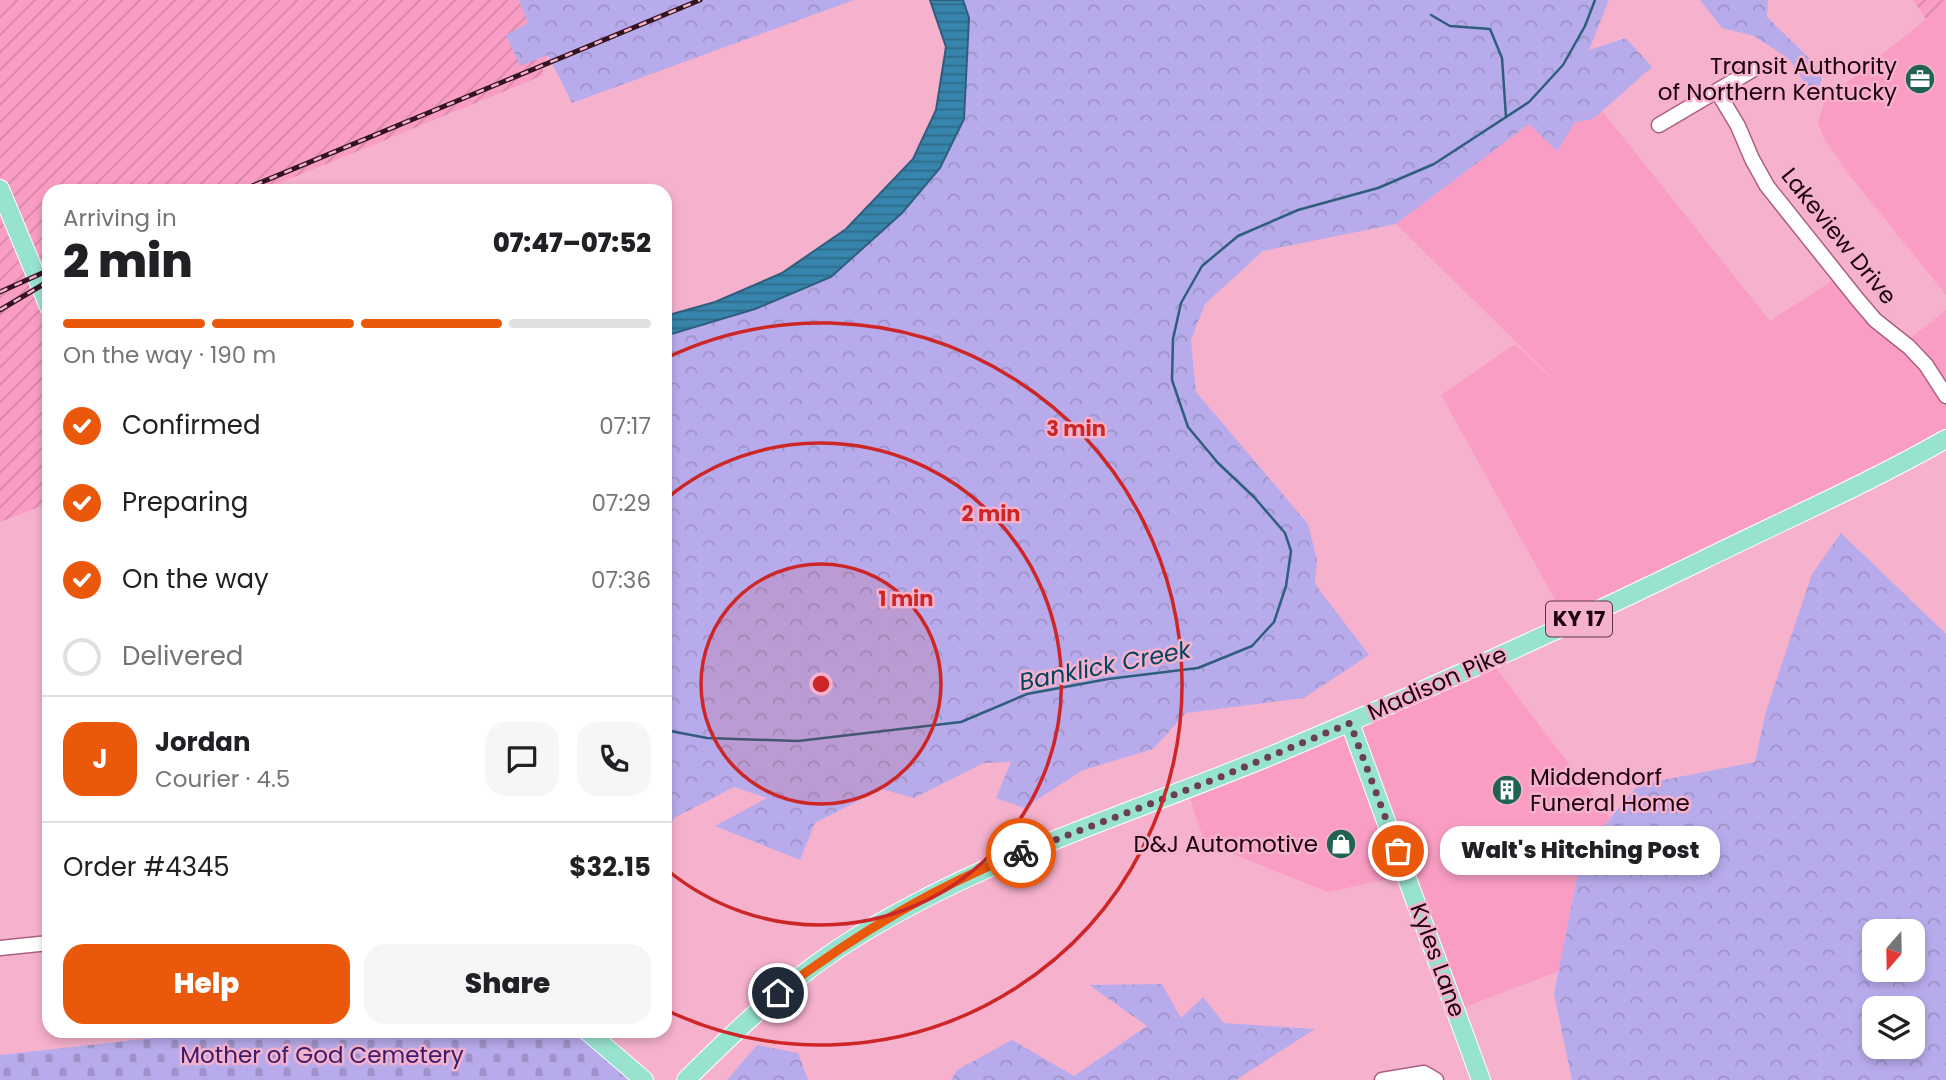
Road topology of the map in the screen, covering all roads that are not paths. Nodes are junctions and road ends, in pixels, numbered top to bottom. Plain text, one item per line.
1 (1754, 69) dead end
2 (1717, 91) junction
3 (1659, 125) dead end
4 (0, 189) edge
5 (42, 290) edge
6 (1946, 396) edge
7 (1946, 439) edge
8 (1350, 723) junction
9 (42, 944) edge
10 (0, 948) edge
11 (595, 1038) edge
12 (644, 1080) edge
13 (686, 1080) edge
14 (1382, 1080) edge
15 (1436, 1080) edge
16 (1481, 1080) edge

1 - 2 street
2 - 3 street
2 - 6 street, Lakeview Drive
4 - 5 main road
7 - 8 main road, Madison Pike / KY 17
8 - 13 main road, Madison Pike / KY 17
8 - 16 main road, Kyles Lane
9 - 10 street
11 - 12 main road
14 - 15 street

